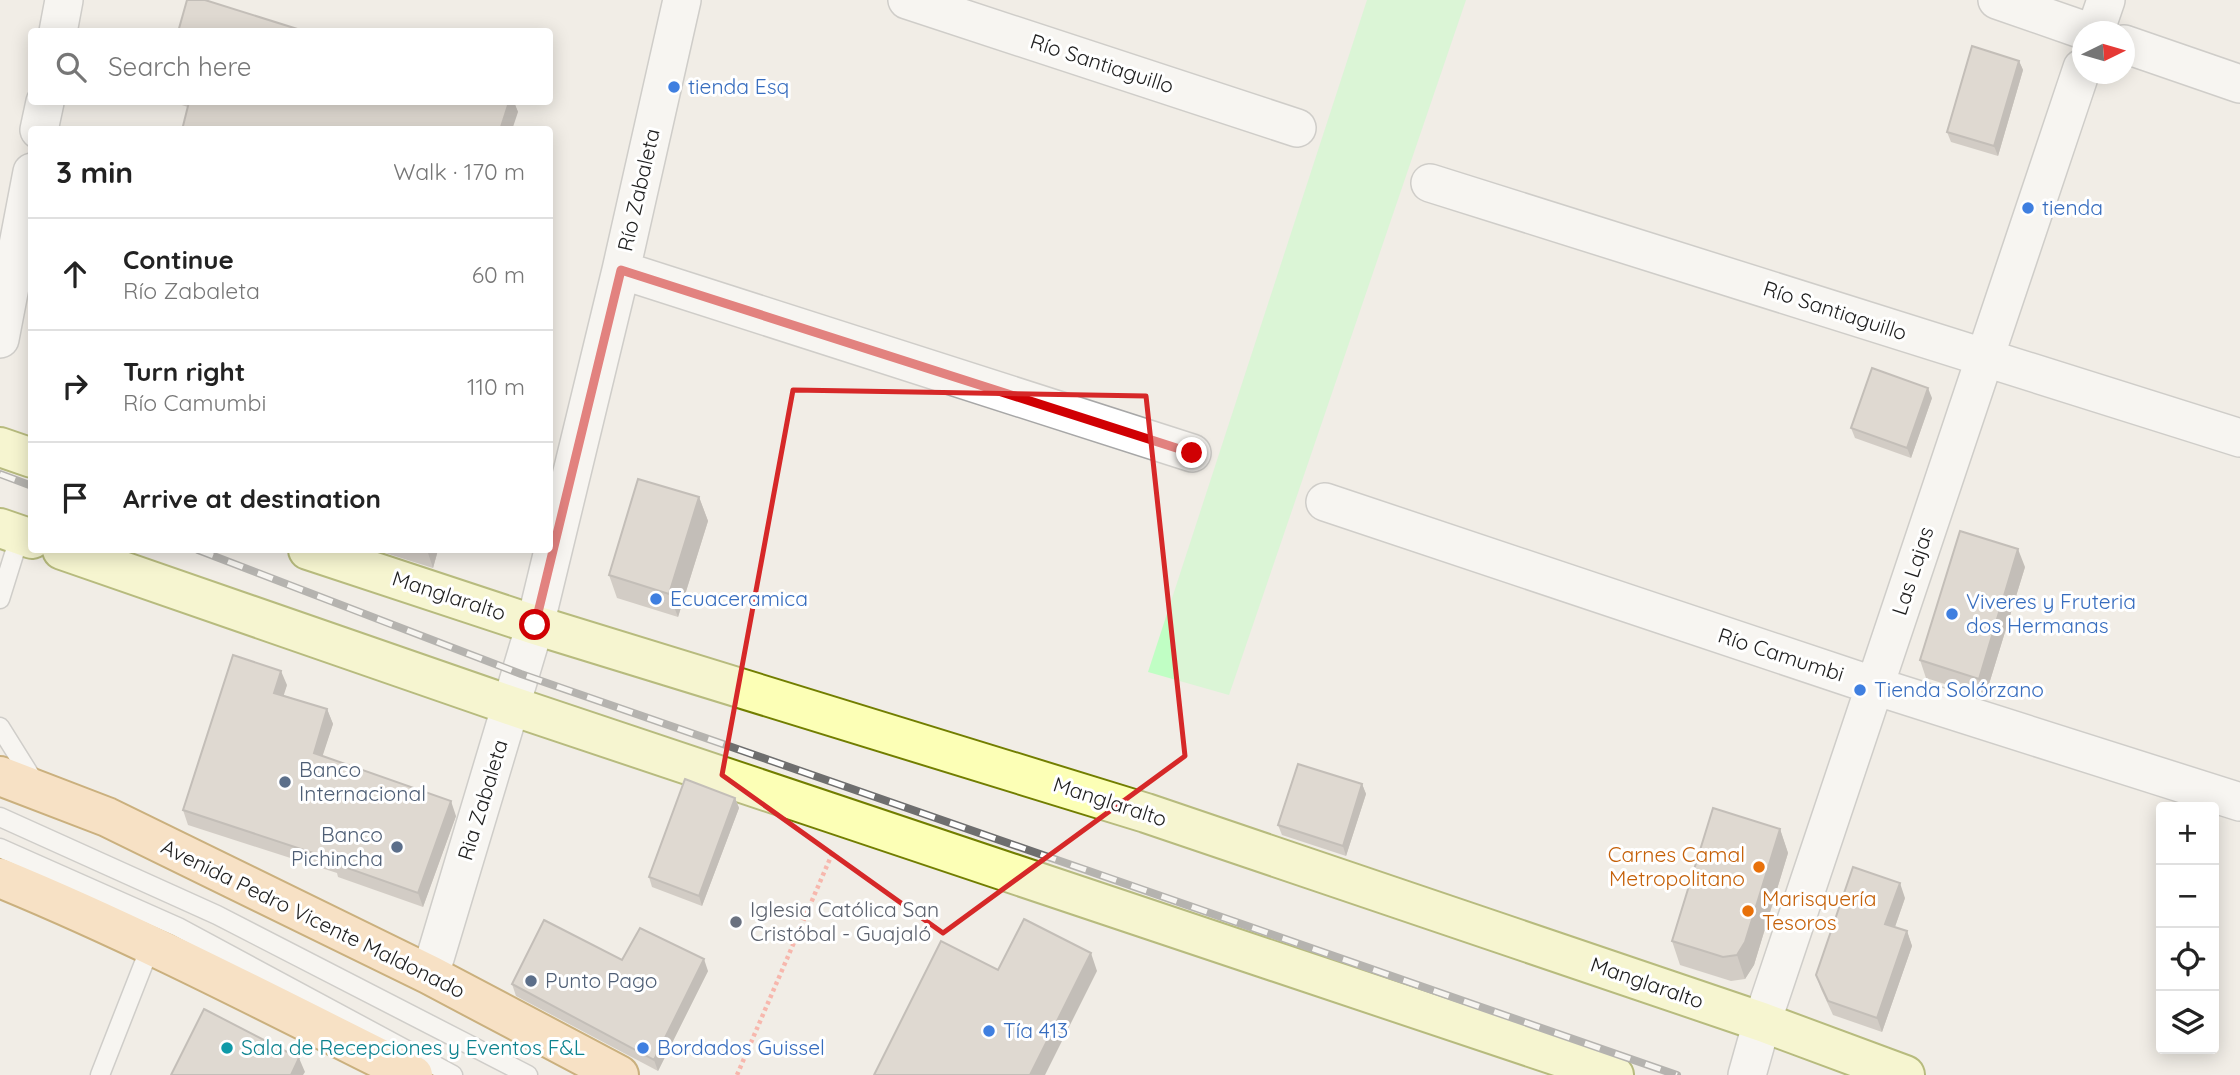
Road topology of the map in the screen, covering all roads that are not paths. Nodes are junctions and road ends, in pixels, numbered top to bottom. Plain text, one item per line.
1 (64, 0) edge
2 (682, 0) edge
3 (907, 0) edge
4 (1997, 0) edge
5 (2106, 0) edge
6 (2099, 21) edge
7 (2072, 26) edge
8 (59, 28) edge
9 (2135, 48) edge
10 (2077, 84) edge
11 (2240, 84) edge
12 (44, 105) edge
13 (40, 126) edge
14 (1297, 128) dead end
15 (1430, 183) dead end
16 (28, 193) edge
17 (621, 270) junction
18 (0, 340) edge
19 (1984, 359) junction
20 (2240, 438) edge
21 (0, 447) edge
22 (1192, 453) dead end
23 (28, 457) edge
24 (1325, 502) dead end
25 (17, 534) edge
26 (553, 551) edge
27 (71, 553) edge
28 (318, 553) edge
29 (552, 553) edge
30 (0, 600) edge
31 (535, 625) junction
32 (1875, 686) junction
33 (512, 706) junction
34 (0, 727) edge
35 (0, 776) edge
36 (41, 792) junction
37 (2240, 802) edge
38 (0, 817) edge
39 (0, 848) edge
40 (0, 878) edge
41 (151, 945) junction
42 (430, 975) junction
43 (1762, 1022) junction
44 (100, 1075) edge
45 (413, 1075) edge
46 (453, 1075) edge
47 (528, 1075) edge
48 (619, 1075) edge
49 (1614, 1075) edge
50 (1747, 1075) edge
51 (1905, 1075) edge

1 - 8 street
2 - 17 street, Río Zabaleta
3 - 14 street, Río Santiaguillo
4 - 7 street
5 - 6 street
9 - 11 street
10 - 19 street, Las Lajas
12 - 13 street
15 - 19 street, Río Santiaguillo
16 - 18 street
17 - 22 street
17 - 26 street, Río Zabaleta
19 - 20 street, Río Santiaguillo
19 - 32 street, Las Lajas
21 - 23 main road
24 - 32 street, Río Camumbi
25 - 30 lane
27 - 33 main road
28 - 31 main road, Manglaralto
29 - 31 street, Río Zabaleta
31 - 33 street, Ria Zabaleta
31 - 43 main road, Manglaralto
32 - 37 street, Río Camumbi
32 - 43 street, Las Lajas
33 - 42 street, Ria Zabaleta
33 - 49 main road
34 - 36 lane
35 - 36 main road, Avenida Pedro Vicente Maldonado
36 - 42 main road, Avenida Pedro Vicente Maldonado
38 - 47 lane
39 - 46 lane
40 - 41 main road
41 - 44 lane
41 - 45 main road
42 - 48 main road, Avenida Pedro Vicente Maldonado
43 - 50 street, Las Lajas
43 - 51 main road, Manglaralto

